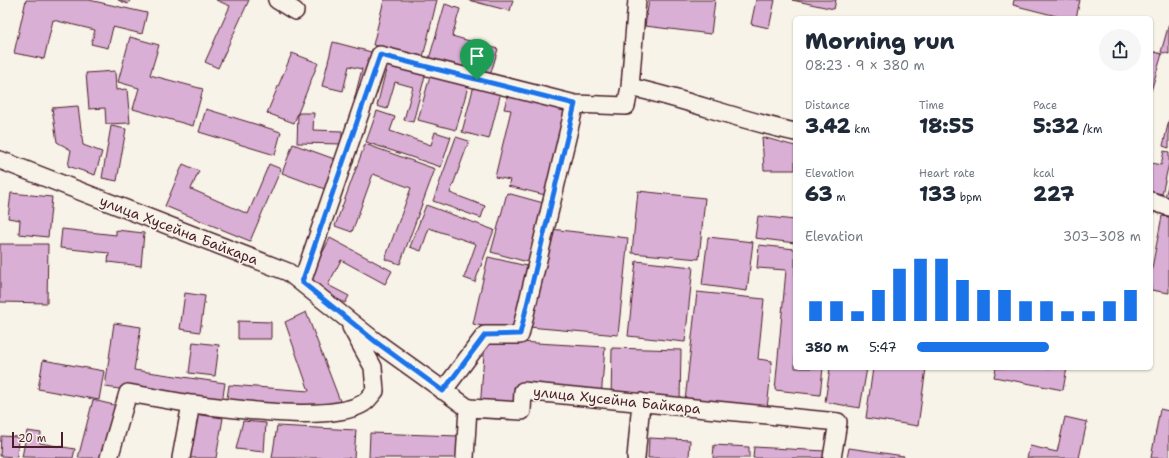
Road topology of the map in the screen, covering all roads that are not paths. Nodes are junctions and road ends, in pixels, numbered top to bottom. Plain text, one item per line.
1 (277, 0) edge
2 (637, 0) edge
3 (295, 11) dead end
4 (630, 87) junction
5 (575, 104) junction
6 (793, 132) edge
7 (0, 160) edge
8 (1153, 202) edge
9 (1169, 207) edge
10 (302, 282) junction
11 (347, 319) junction
12 (443, 391) junction
13 (641, 402) junction
14 (191, 404) junction
15 (468, 408) junction
16 (109, 458) edge
17 (181, 458) edge
18 (465, 458) edge
19 (636, 458) edge
20 (832, 458) edge

1 - 3 street
2 - 4 street
4 - 5 street
4 - 6 street
5 - 10 street
5 - 12 street
7 - 10 street, улица Хусейна Байкара
8 - 9 street
10 - 11 street, улица Хусейна Байкара
11 - 12 street, улица Хусейна Байкара
11 - 14 street, улица Хусейна Байкара
12 - 15 street, улица Хусейна Байкара
13 - 15 street, улица Хусейна Байкара
13 - 19 street
13 - 20 street, улица Хусейна Байкара
14 - 16 street
14 - 17 street
15 - 18 street

